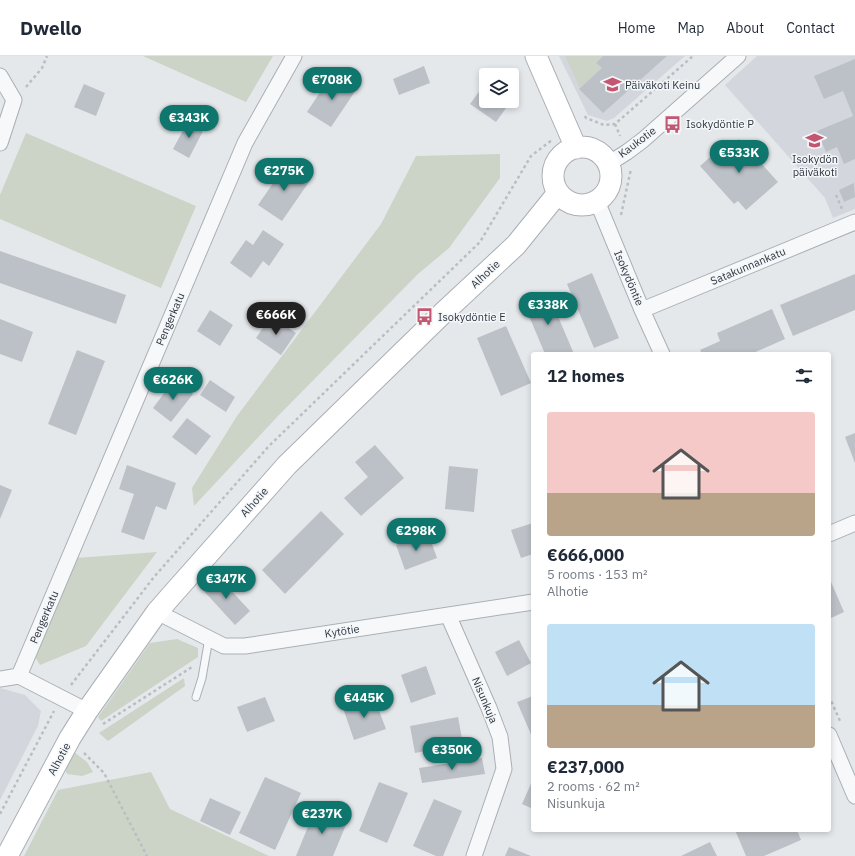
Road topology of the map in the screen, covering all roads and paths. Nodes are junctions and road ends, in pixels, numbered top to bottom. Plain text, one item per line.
1 (47, 56) edge
2 (294, 56) edge
3 (536, 56) edge
4 (693, 56) edge
5 (738, 56) edge
6 (0, 76) edge
7 (14, 100) junction
8 (586, 118) dead end
9 (615, 124) junction
10 (0, 143) edge
11 (576, 148) junction
12 (626, 152) junction
13 (608, 164) junction
14 (558, 192) junction
15 (596, 201) junction
16 (621, 217) dead end
17 (855, 222) edge
18 (642, 310) junction
19 (661, 352) edge
20 (855, 523) edge
21 (831, 533) edge
22 (531, 602) edge
23 (157, 612) junction
24 (448, 615) junction
25 (209, 638) junction
26 (205, 658) junction
27 (19, 676) junction
28 (0, 679) edge
29 (196, 697) dead end
30 (92, 719) junction
31 (46, 728) dead end
32 (70, 738) junction
33 (831, 740) edge
34 (855, 796) edge
35 (7, 856) edge
36 (147, 856) edge
37 (474, 856) edge

1 - 7 path
2 - 27 street, Pengerkatu
3 - 11 street
4 - 9 path
5 - 12 street, Kaukotie
6 - 7 street
7 - 10 street
8 - 9 path
9 - 12 path
11 - 13 street
11 - 14 street
12 - 13 street, Kaukotie
12 - 16 path
13 - 15 street
14 - 15 street
14 - 23 street, Alhotie
15 - 18 street, Isokydöntie
17 - 18 street, Satakunnankatu
18 - 19 street, Isokydöntie
20 - 21 street
22 - 24 street, Kytötie
23 - 25 street, Kytötie
23 - 30 street, Alhotie
24 - 25 street, Kytötie
24 - 37 street, Nisunkuja
25 - 26 lane
26 - 29 lane
26 - 30 path
27 - 28 street
27 - 30 street
30 - 32 street, Alhotie
31 - 32 path
32 - 35 street, Alhotie
32 - 36 path
33 - 34 street

